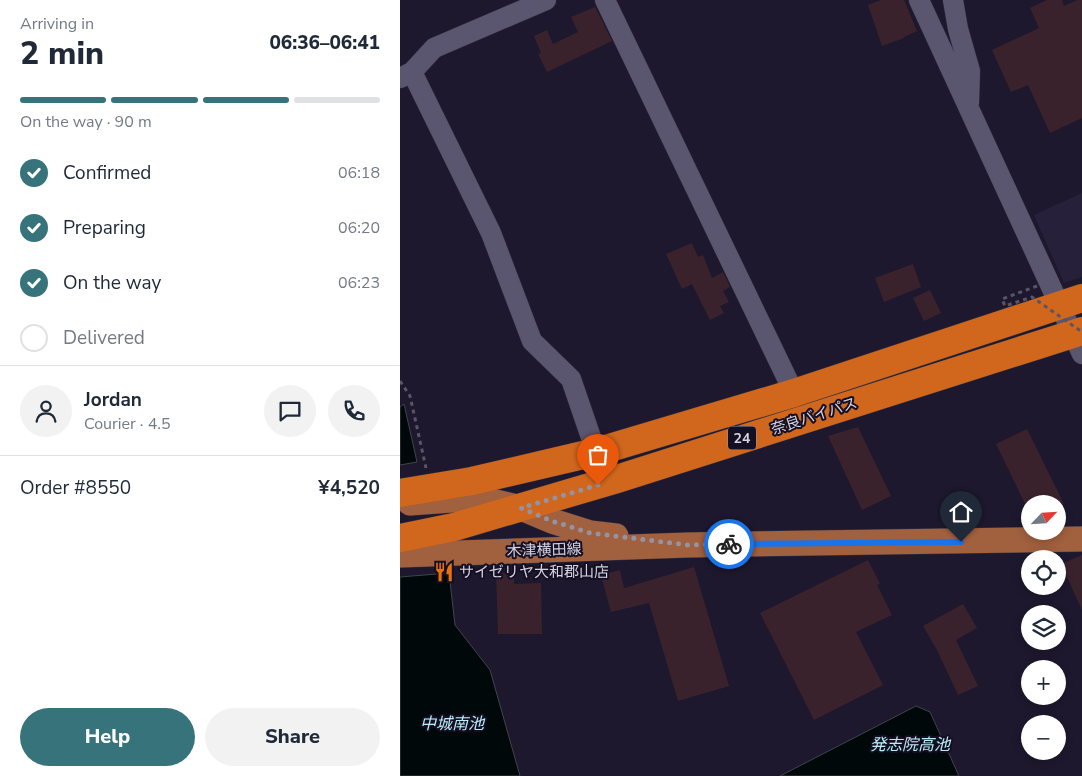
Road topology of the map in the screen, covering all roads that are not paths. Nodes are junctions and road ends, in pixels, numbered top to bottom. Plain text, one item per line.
1 (546, 0) edge
2 (605, 0) edge
3 (919, 0) edge
4 (953, 0) edge
5 (406, 75) edge
6 (969, 108) junction
7 (1071, 302) edge
8 (1080, 338) edge
9 (794, 393) junction
10 (596, 452) junction
11 (400, 493) edge
12 (400, 504) edge
13 (521, 508) junction
14 (400, 538) edge
15 (1082, 539) edge
16 (688, 545) junction
17 (400, 555) edge

1 - 5 street
2 - 9 street
3 - 6 street
4 - 6 street
5 - 10 street
6 - 7 street
7 - 8 street
7 - 9 highway, 奈良バイパス / 24
8 - 13 highway, 奈良バイパス / 24
9 - 10 highway, 奈良バイパス / 24
10 - 11 highway, 奈良バイパス / 24
12 - 13 main road, 木津横田線
13 - 14 highway, 奈良バイパス / 24
13 - 16 main road, 木津横田線
15 - 16 main road, 木津横田線
16 - 17 main road, 木津横田線

